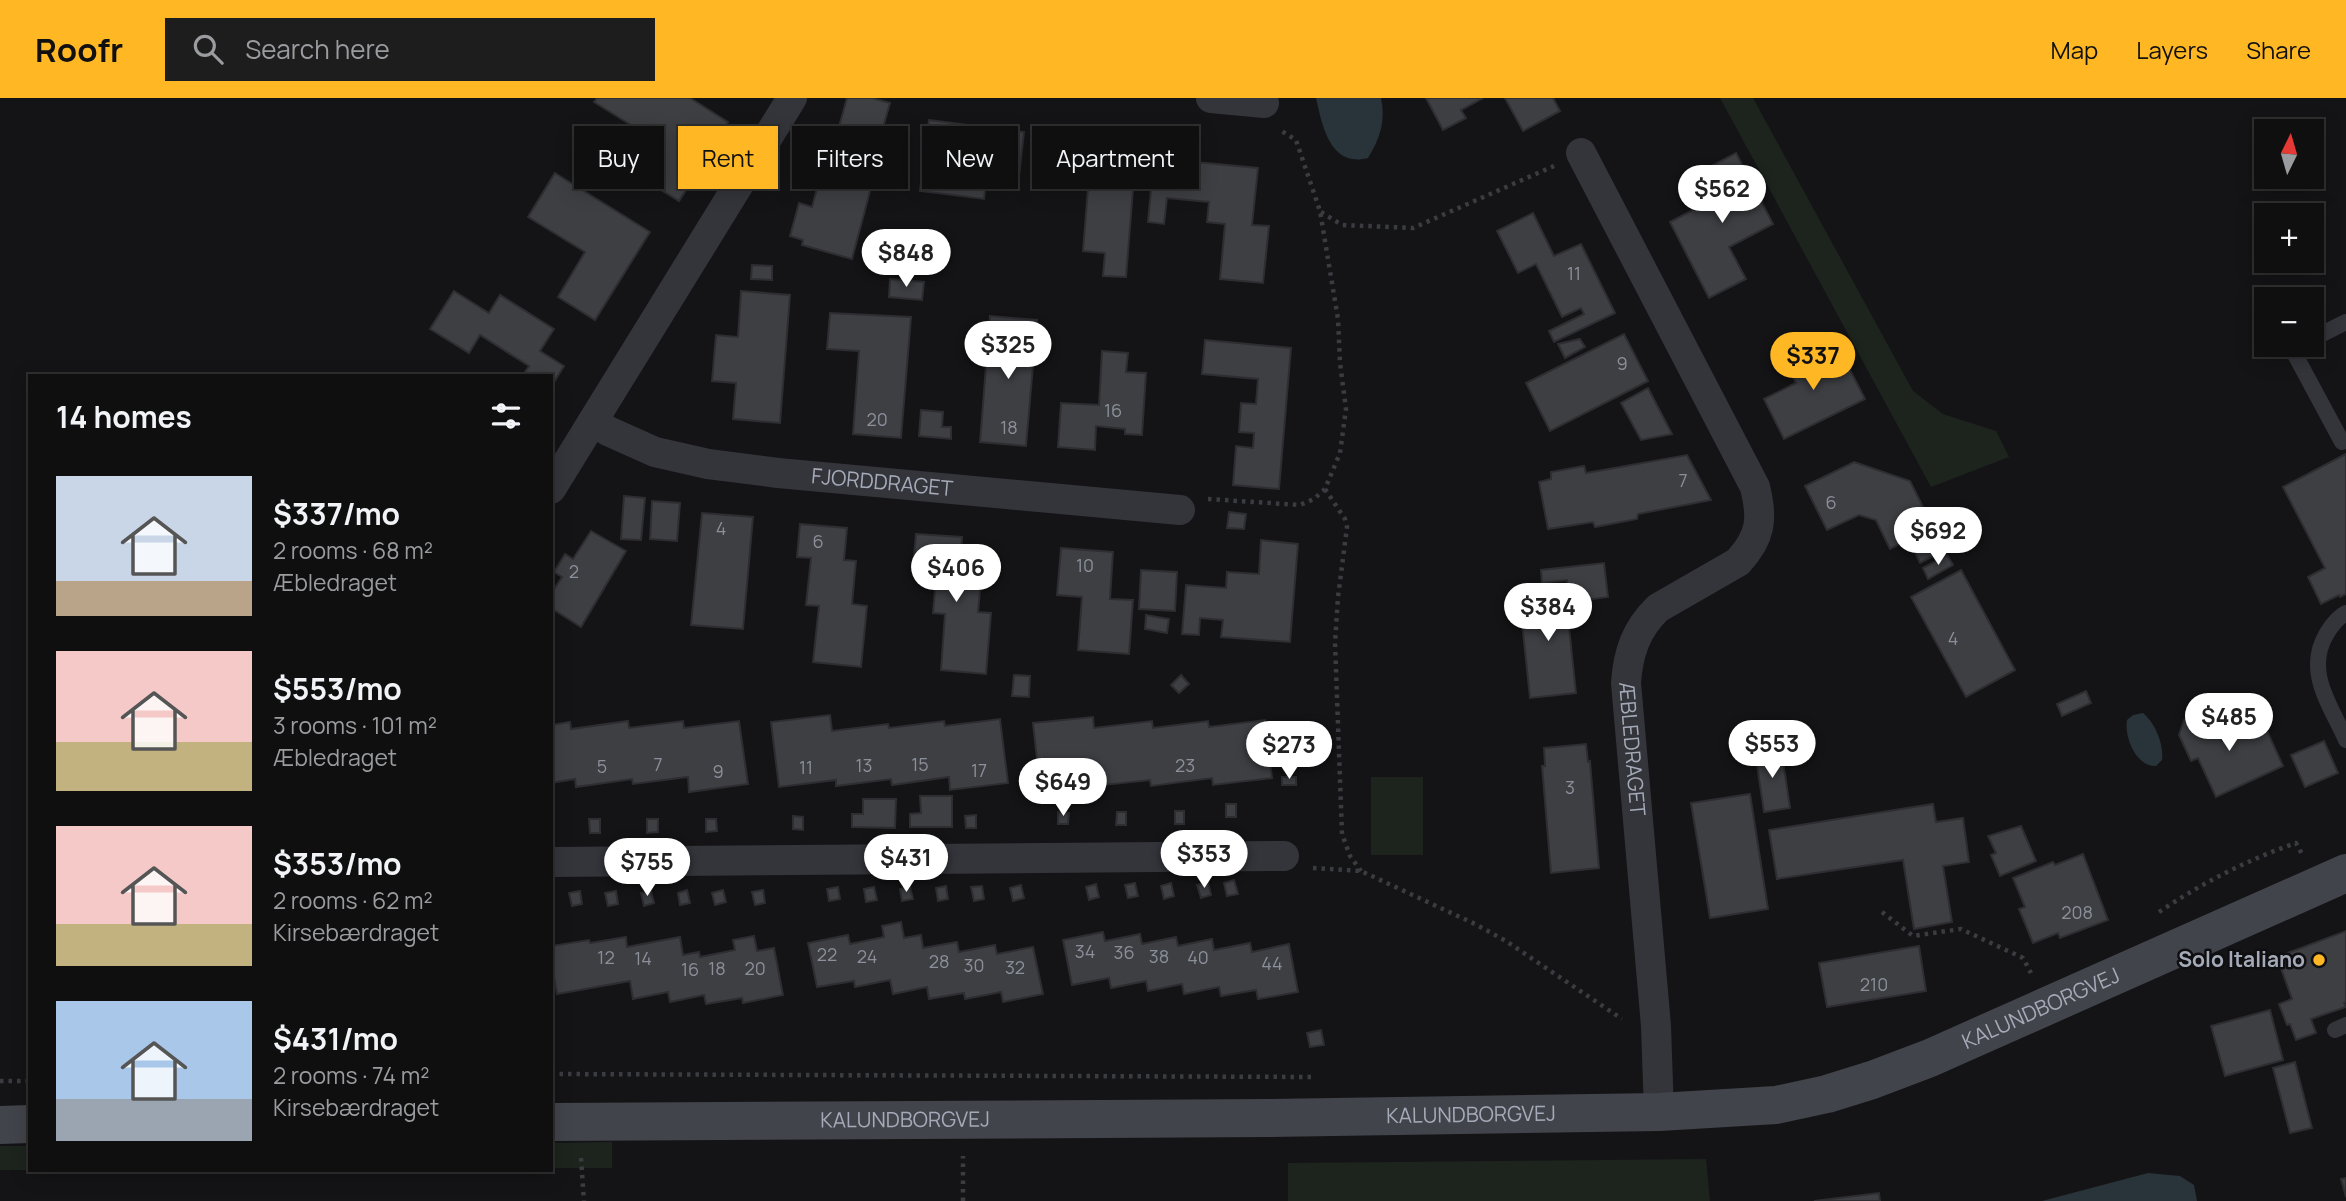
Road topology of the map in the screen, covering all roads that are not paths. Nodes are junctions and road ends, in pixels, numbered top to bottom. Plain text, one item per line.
1 (792, 98) edge
2 (1211, 98) edge
3 (1264, 103) road end
4 (1581, 153) road end
5 (2346, 322) edge
6 (2324, 333) edge
7 (2296, 357) edge
8 (593, 421) junction
9 (2342, 442) dead end
10 (553, 486) edge
11 (1180, 510) road end
12 (2346, 613) edge
13 (2346, 740) edge
14 (1284, 856) road end
15 (553, 862) edge
16 (2332, 879) edge
17 (1660, 1112) junction
18 (553, 1122) edge
19 (28, 1124) edge
20 (0, 1125) edge

1 - 8 street
2 - 3 street
4 - 17 street, ÆBLEDRAGET
5 - 6 lane
7 - 9 lane
8 - 10 street
8 - 11 street, FJORDDRAGET
12 - 13 lane
14 - 15 street
16 - 17 street, KALUNDBORGVEJ
17 - 18 street, KALUNDBORGVEJ
19 - 20 street

